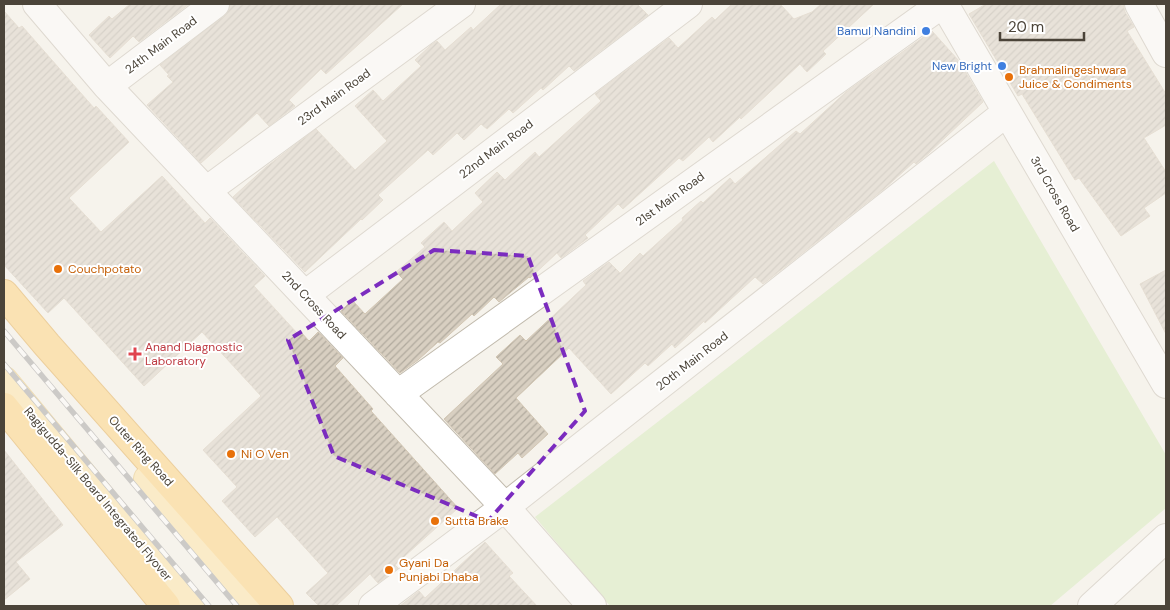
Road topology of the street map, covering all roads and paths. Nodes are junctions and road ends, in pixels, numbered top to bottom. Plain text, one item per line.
1 (37, 4) edge
2 (215, 4) edge
3 (461, 4) edge
4 (688, 4) edge
5 (943, 4) edge
6 (1138, 4) edge
7 (1166, 53) edge
8 (106, 86) junction
9 (1008, 112) junction
10 (206, 191) junction
11 (4, 294) edge
12 (305, 295) junction
13 (4, 311) edge
14 (4, 381) edge
15 (1166, 384) edge
16 (398, 394) junction
17 (4, 407) edge
18 (505, 507) junction
19 (1166, 538) edge
20 (166, 606) edge
21 (191, 606) edge
22 (258, 606) edge
23 (279, 606) edge
24 (373, 606) edge
25 (592, 606) edge
26 (1092, 606) edge

1 - 8 street, 2nd Cross Road
2 - 8 street, 24th Main Road
3 - 10 street, 23rd Main Road
4 - 12 street, 22nd Main Road
5 - 9 street, 3rd Cross Road
5 - 16 street, 21st Main Road
6 - 7 street
8 - 10 street, 2nd Cross Road
9 - 15 street, 3rd Cross Road
9 - 18 street, 20th Main Road
10 - 12 street, 2nd Cross Road
11 - 23 highway, Outer Ring Road
12 - 16 street, 2nd Cross Road
13 - 22 main road
14 - 21 main road, Ragigudda-Silk Board Integrated Flyover
16 - 18 street, 2nd Cross Road
17 - 20 highway
18 - 24 street, 20th Main Road
18 - 25 street, 2nd Cross Road
19 - 26 street

